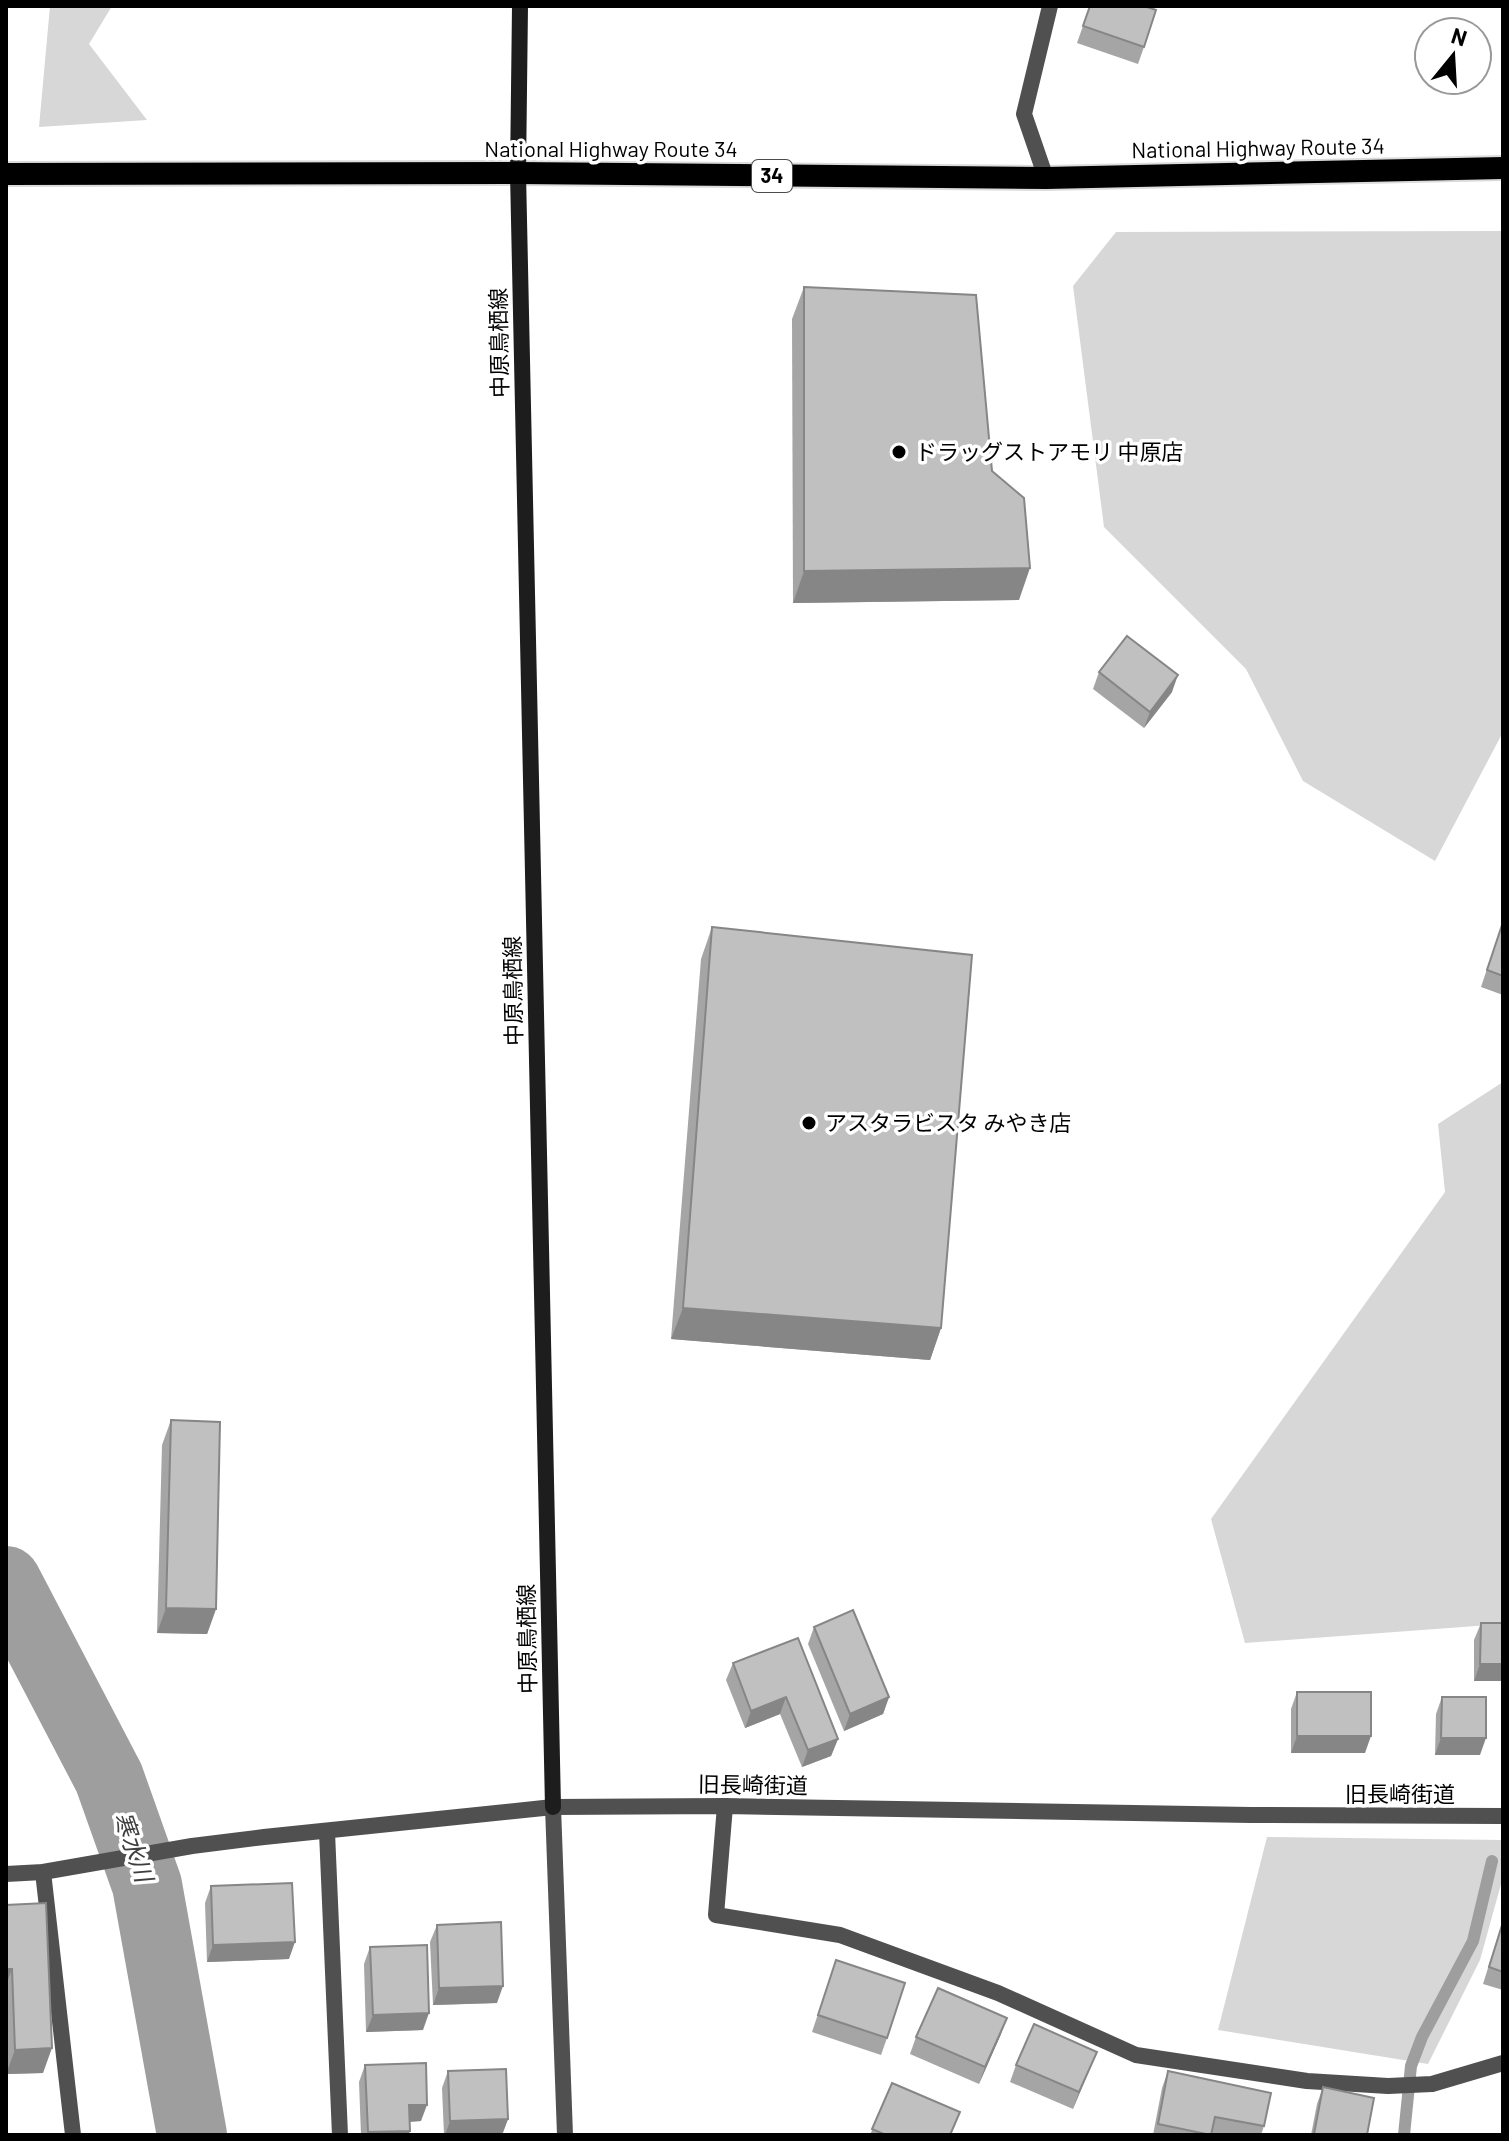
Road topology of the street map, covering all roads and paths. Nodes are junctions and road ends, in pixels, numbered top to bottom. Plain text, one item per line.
1 (520, 6) edge
2 (1050, 6) edge
3 (1503, 168) edge
4 (518, 173) junction
5 (6, 174) edge
6 (1046, 178) junction
7 (725, 1806) junction
8 (553, 1807) junction
9 (1503, 1816) edge
10 (327, 1832) junction
11 (43, 1872) junction
12 (6, 1874) edge
13 (1503, 2063) edge
14 (73, 2135) edge
15 (340, 2135) edge
16 (565, 2135) edge

1 - 4 main road, 中原鳥栖線
2 - 6 street
3 - 6 highway, National Highway Route 34 / 34
4 - 5 highway, National Highway Route 34 / 34
4 - 6 highway, National Highway Route 34 / 34
4 - 8 main road, 中原鳥栖線
7 - 8 street, 旧長崎街道
7 - 9 street, 旧長崎街道
7 - 13 street
8 - 10 street, 旧長崎街道
8 - 16 street
10 - 11 street, 旧長崎街道
10 - 15 street
11 - 12 street, 旧長崎街道
11 - 14 street

